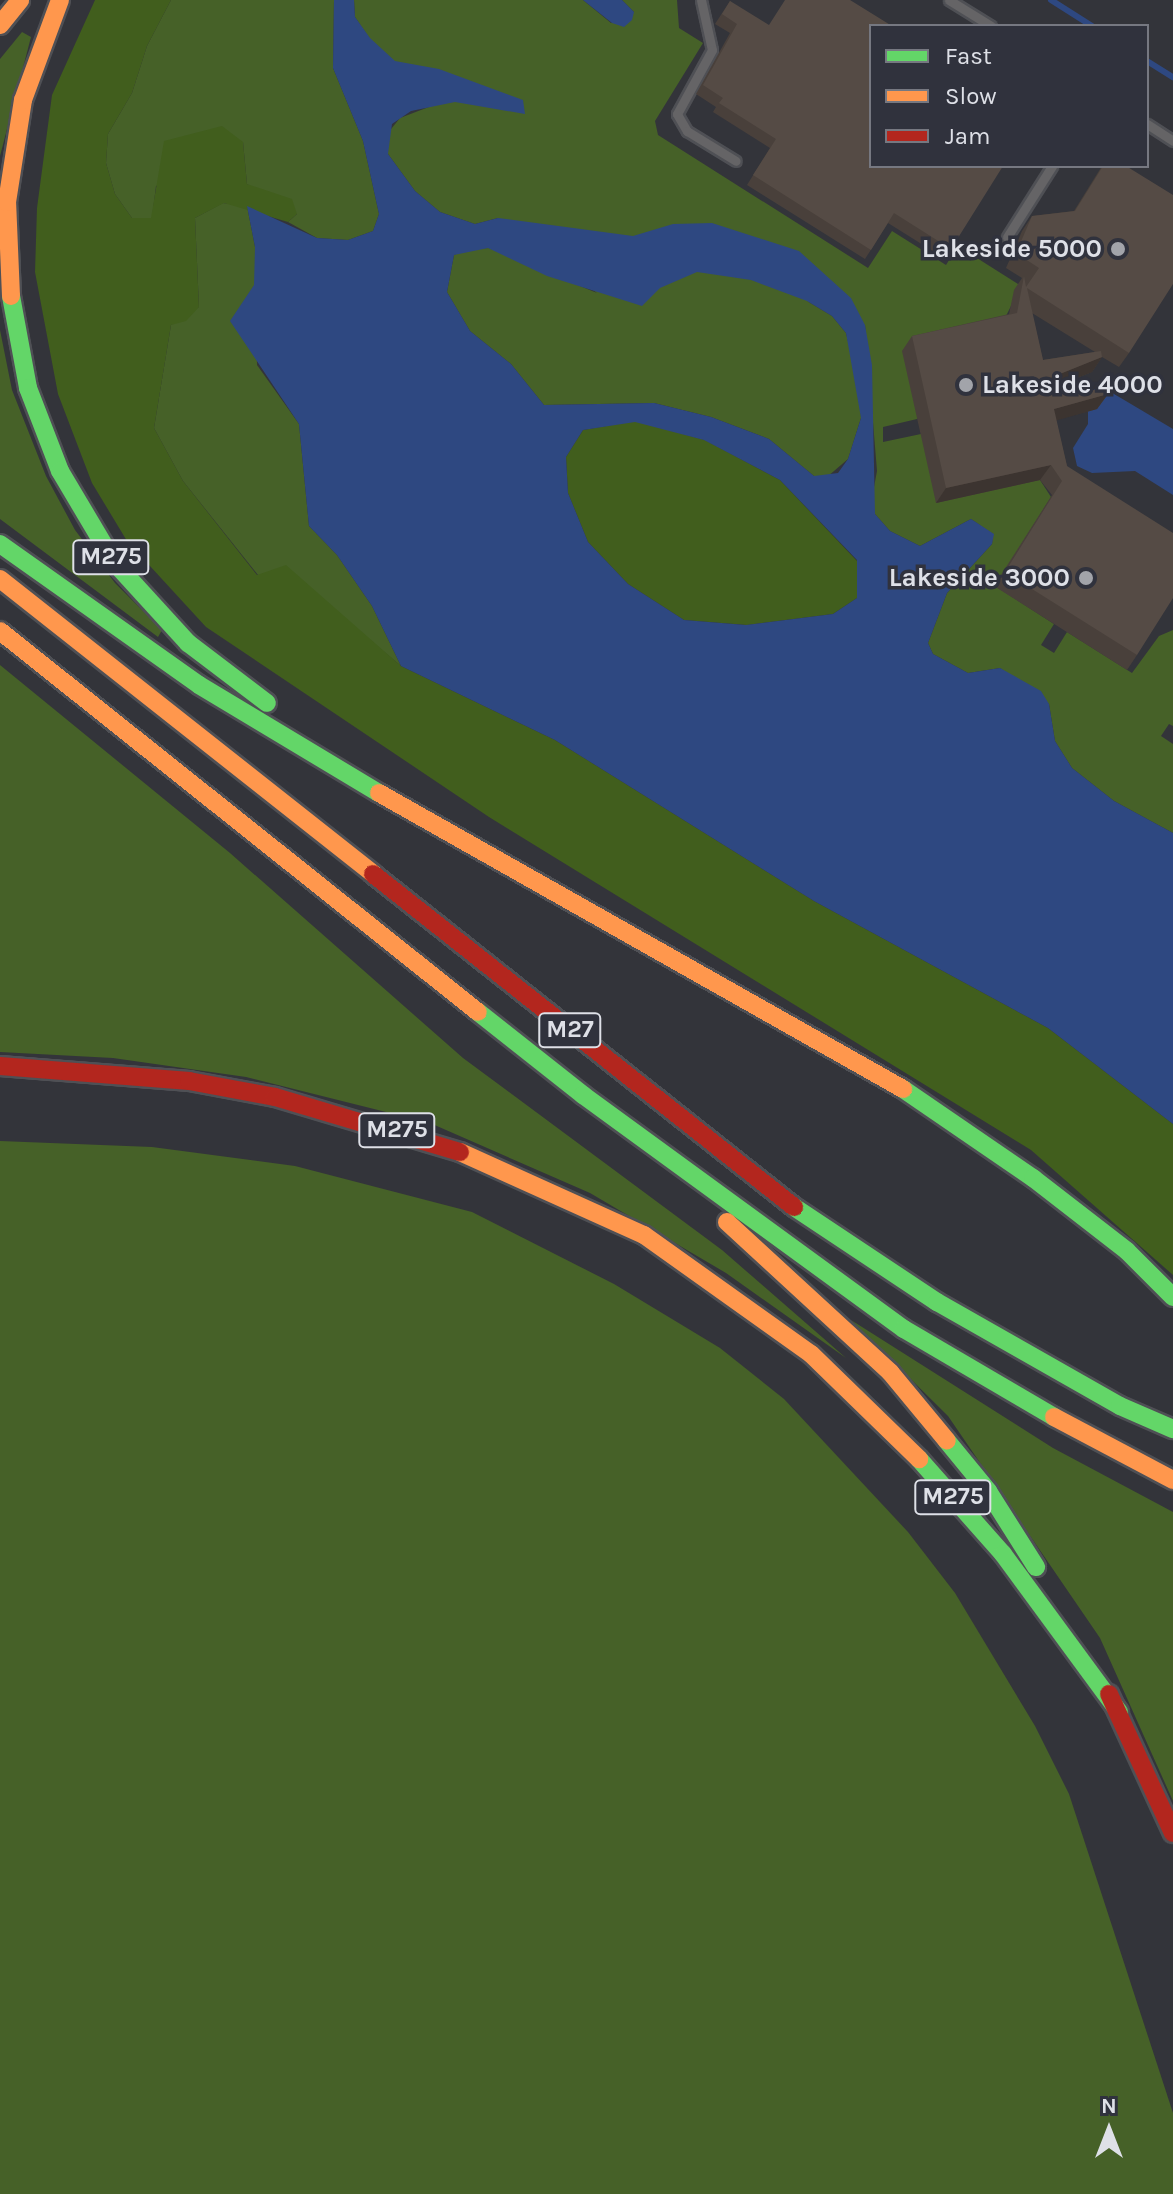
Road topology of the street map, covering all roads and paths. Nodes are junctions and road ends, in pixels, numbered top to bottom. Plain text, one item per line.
1 (20, 0) edge
2 (60, 0) edge
3 (701, 0) edge
4 (949, 0) edge
5 (988, 24) edge
6 (0, 25) edge
7 (1149, 125) edge
8 (1173, 141) edge
9 (736, 161) dead end
10 (1051, 168) edge
11 (1007, 237) dead end
12 (0, 544) edge
13 (0, 579) edge
14 (0, 631) edge
15 (519, 871) junction
16 (0, 1066) edge
17 (583, 1095) junction
18 (1173, 1297) edge
19 (1173, 1429) edge
20 (1173, 1480) edge
21 (1119, 1712) junction
22 (1173, 1833) edge

1 - 6 highway
2 - 15 highway, M275
3 - 9 lane
4 - 5 lane
7 - 8 lane
10 - 11 lane
12 - 15 highway
13 - 19 highway, M27
14 - 17 highway, M27
15 - 18 highway, M275
16 - 21 highway, M275
17 - 20 highway, M27
17 - 21 highway
21 - 22 highway, M275

